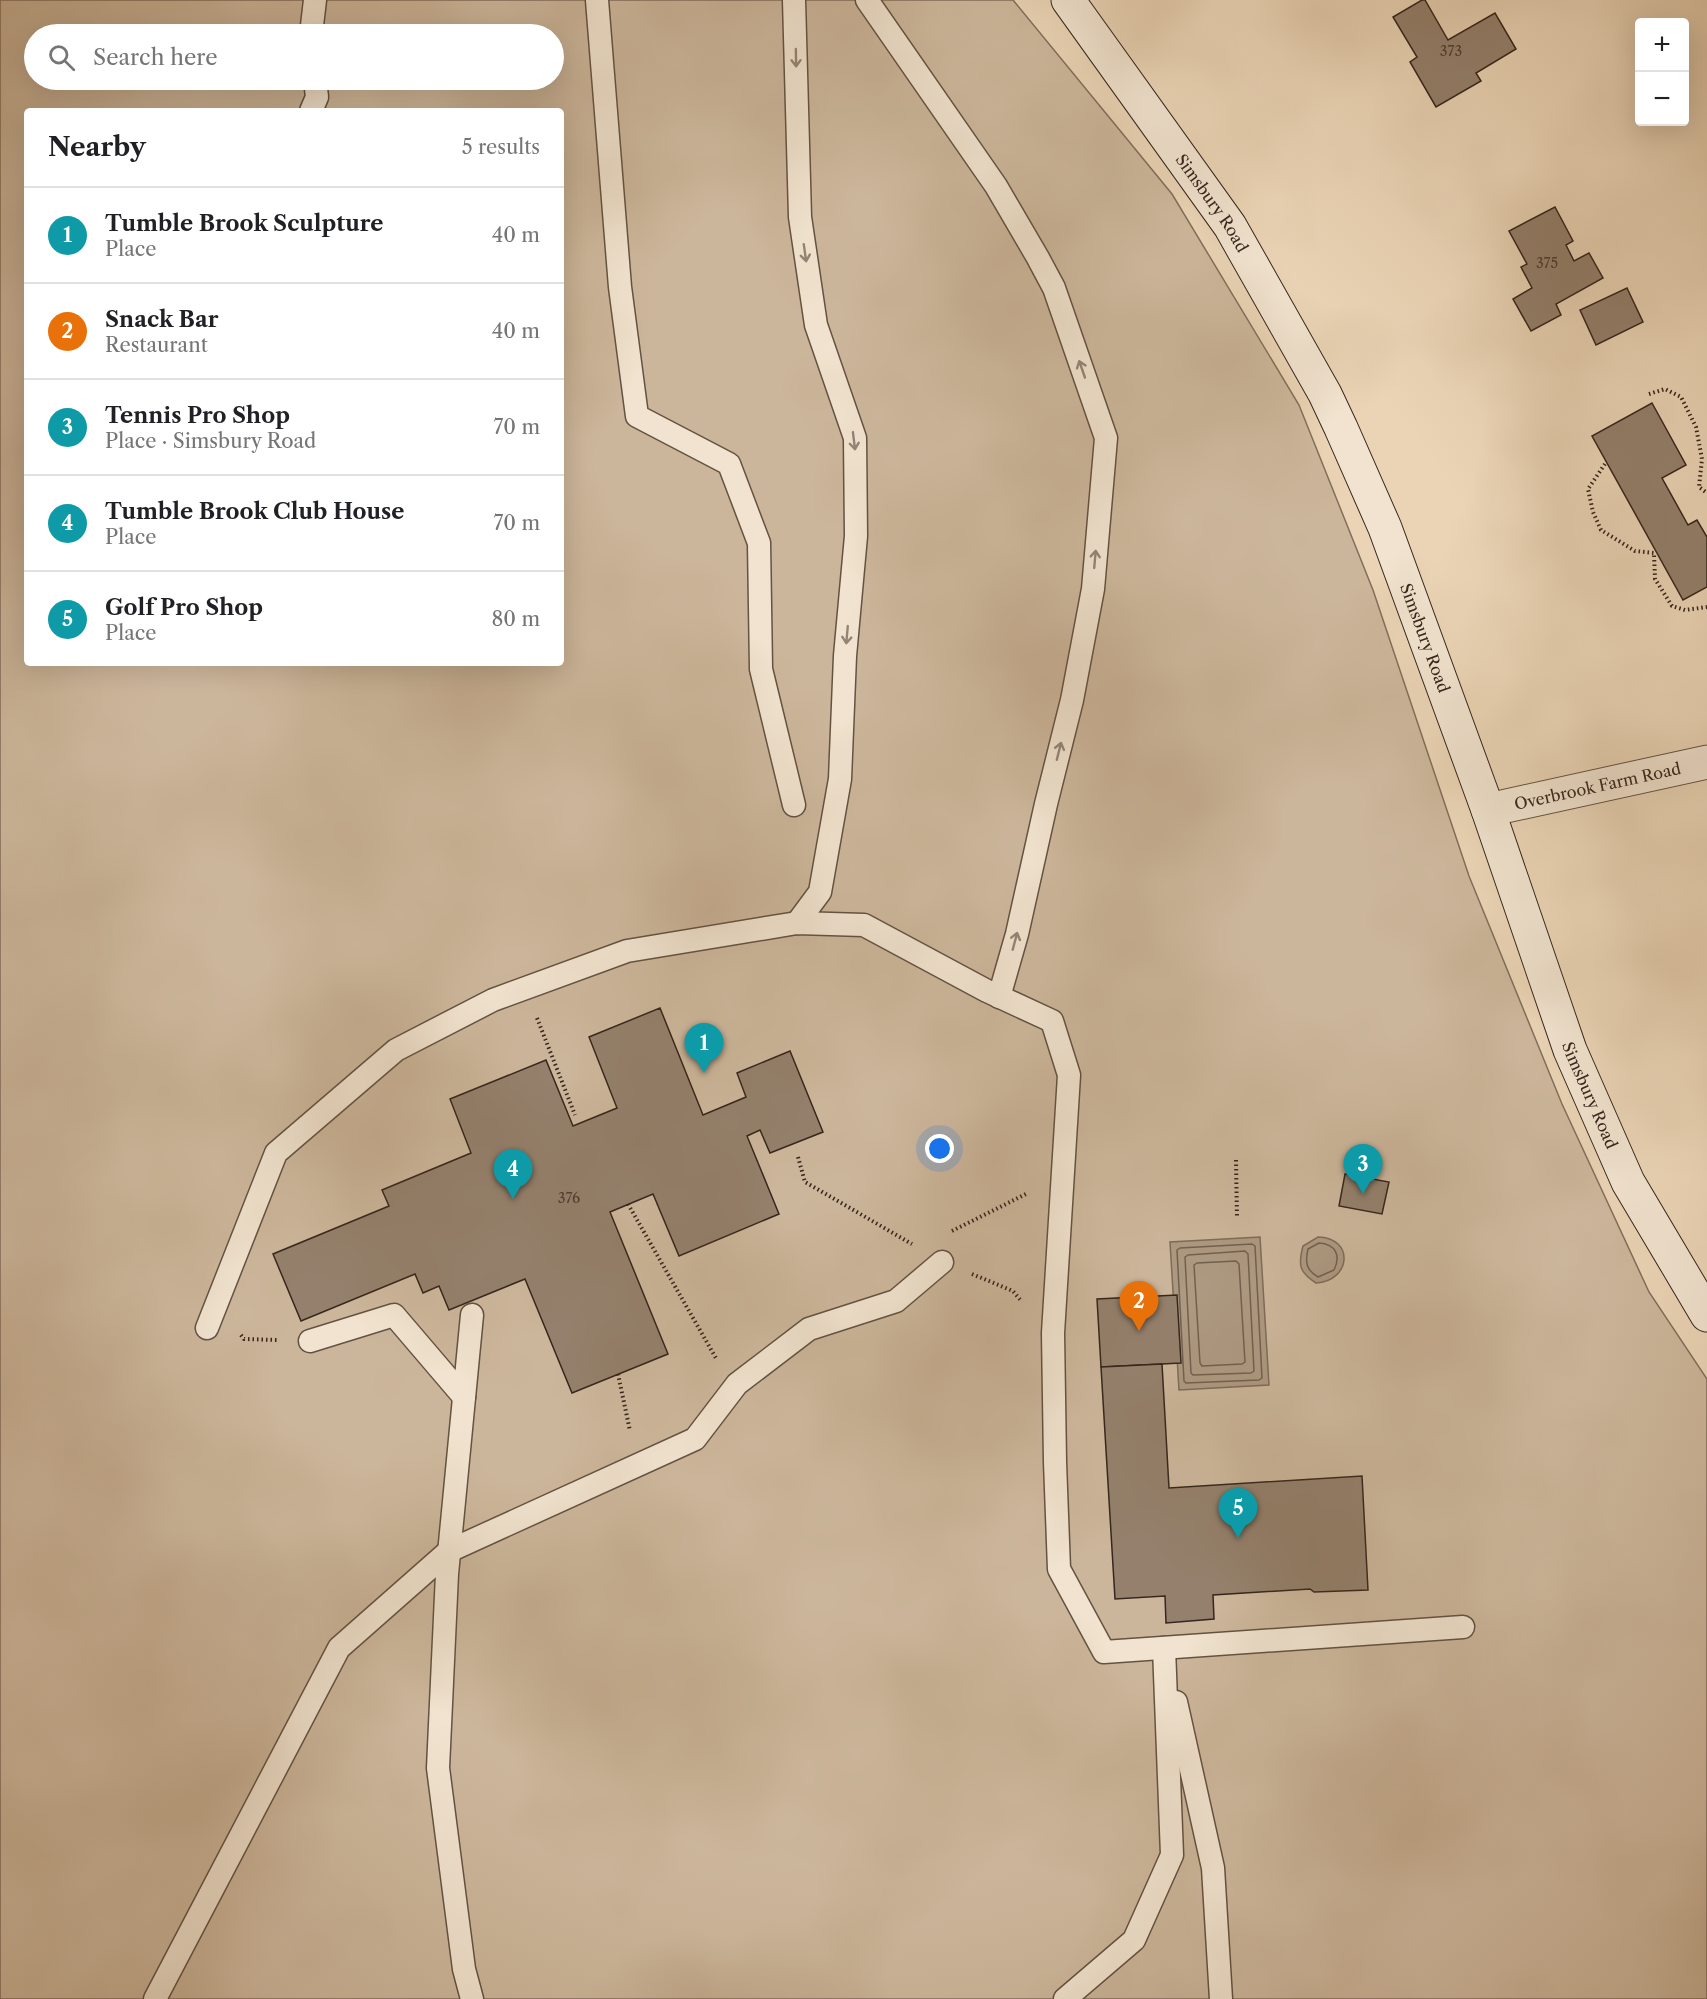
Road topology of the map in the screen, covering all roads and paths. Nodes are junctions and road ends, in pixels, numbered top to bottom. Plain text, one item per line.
1 (315, 0) edge
2 (597, 0) edge
3 (794, 0) edge
4 (867, 0) edge
5 (1068, 0) edge
6 (312, 24) edge
7 (317, 90) edge
8 (312, 108) edge
9 (1649, 394) dead end
10 (1605, 464) dead end
11 (1707, 493) edge
12 (1707, 607) edge
13 (1707, 762) edge
14 (794, 805) dead end
15 (1488, 810) junction
16 (797, 923) junction
17 (525, 989) junction
18 (999, 997) junction
19 (575, 1115) dead end
20 (1236, 1160) dead end
21 (1063, 1176) junction
22 (628, 1204) dead end
23 (1237, 1218) dead end
24 (950, 1232) dead end
25 (942, 1262) dead end
26 (217, 1304) junction
27 (472, 1315) dead end
28 (1707, 1315) edge
29 (207, 1328) dead end
30 (310, 1341) joint
31 (721, 1368) dead end
32 (618, 1374) dead end
33 (464, 1397) junction
34 (637, 1464) junction
35 (449, 1551) junction
36 (1463, 1627) dead end
37 (1164, 1648) junction
38 (155, 1999) edge
39 (472, 1999) edge
40 (1065, 1999) edge
41 (1221, 1999) edge

1 - 6 lane
2 - 14 lane
3 -> 16 lane
18 -> 4 lane
5 - 15 main road, Simsbury Road
7 - 8 lane
9 - 11 path
10 - 12 path
13 - 15 main road, Overbrook Farm Road
15 - 28 main road, Simsbury Road
16 - 17 lane
16 - 18 lane
17 - 19 path
17 - 26 lane
18 - 21 lane
20 - 23 path
21 - 24 path
21 - 37 lane
22 - 31 path
25 - 34 lane
26 - 29 lane
26 - 30 path
27 - 33 lane
30 - 33 lane
32 - 34 path
33 - 35 lane
34 - 35 lane
35 - 38 lane
35 - 39 lane
36 - 37 lane
37 - 40 lane
37 - 41 lane

